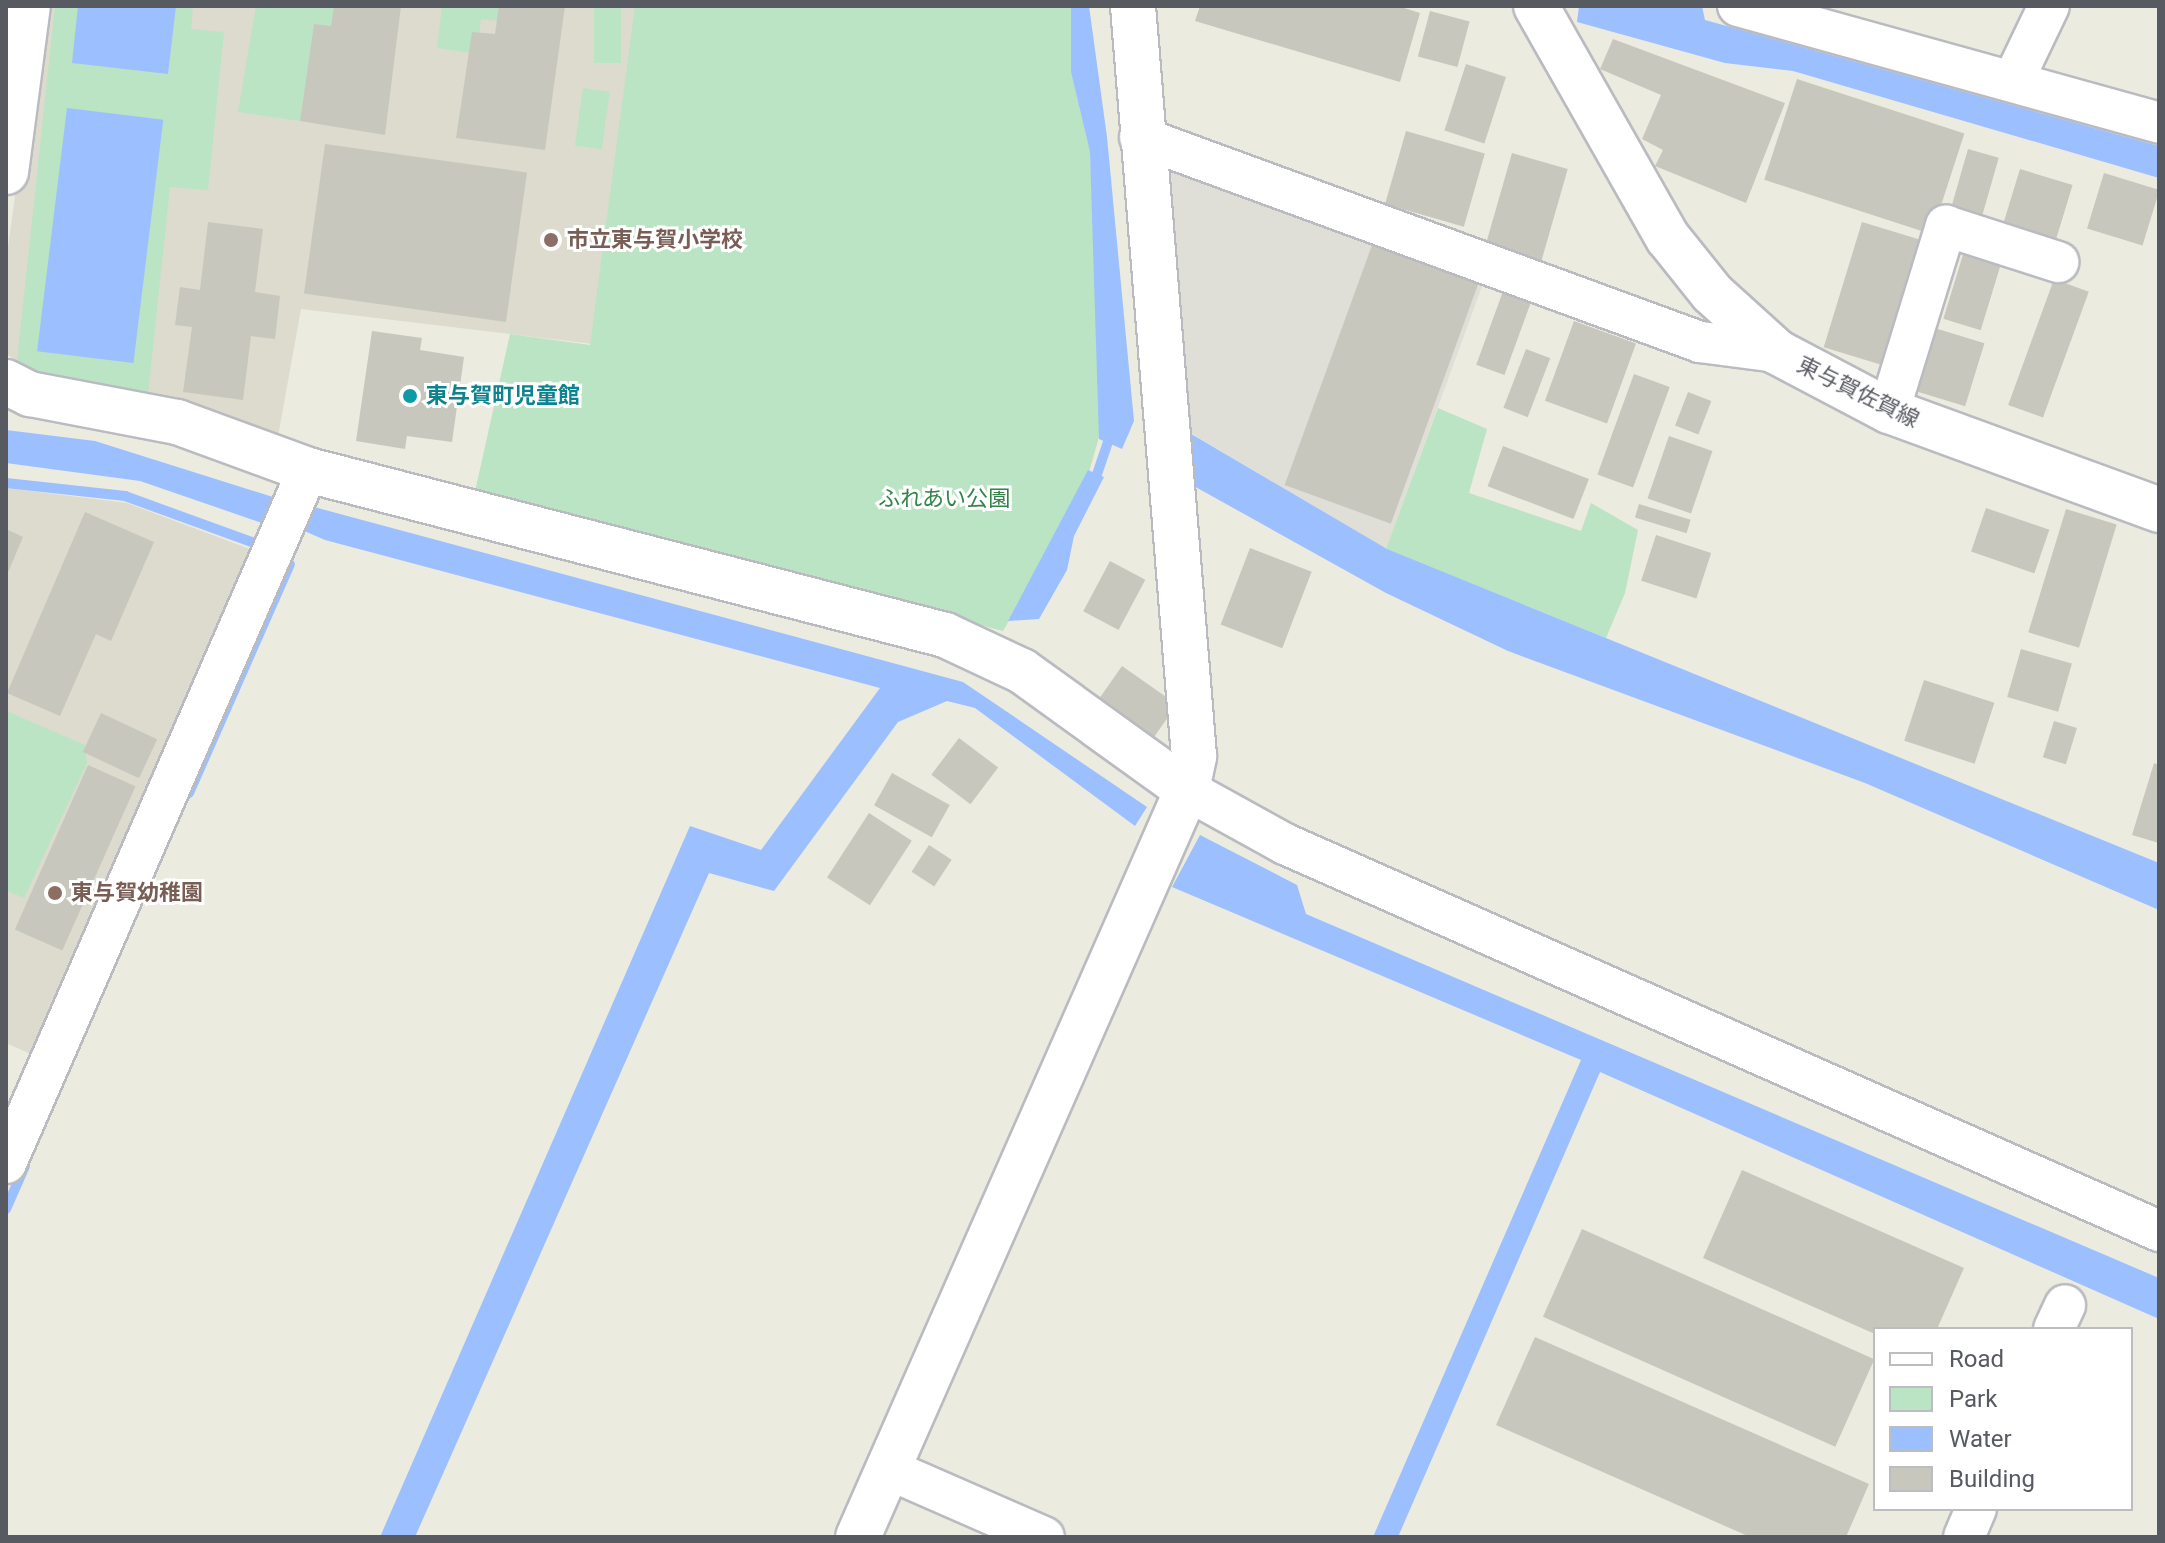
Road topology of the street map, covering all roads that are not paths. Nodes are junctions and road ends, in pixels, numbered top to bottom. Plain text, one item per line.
1 (28, 6) edge
2 (1133, 6) edge
3 (1536, 6) edge
4 (1738, 6) edge
5 (2049, 6) edge
6 (2013, 81) junction
7 (2159, 123) edge
8 (1140, 137) junction
9 (6, 172) edge
10 (2058, 262) dead end
11 (1777, 352) junction
12 (6, 382) edge
13 (1889, 411) junction
14 (308, 470) junction
15 (2159, 510) edge
16 (1187, 790) junction
17 (6, 1163) edge
18 (2159, 1231) edge
19 (888, 1469) junction
20 (1975, 1511) edge
21 (858, 1537) edge
22 (1044, 1537) edge
23 (1964, 1537) edge

1 - 9 street
2 - 8 street
3 - 11 street, 東与賀佐賀線
4 - 6 street
5 - 6 street
6 - 7 street
8 - 11 street
8 - 16 street
10 - 13 street
11 - 13 street, 東与賀佐賀線
12 - 14 street
13 - 15 street, 東与賀佐賀線
14 - 16 street
14 - 17 street
16 - 18 street
16 - 19 street
19 - 21 street
19 - 22 street
20 - 23 street

